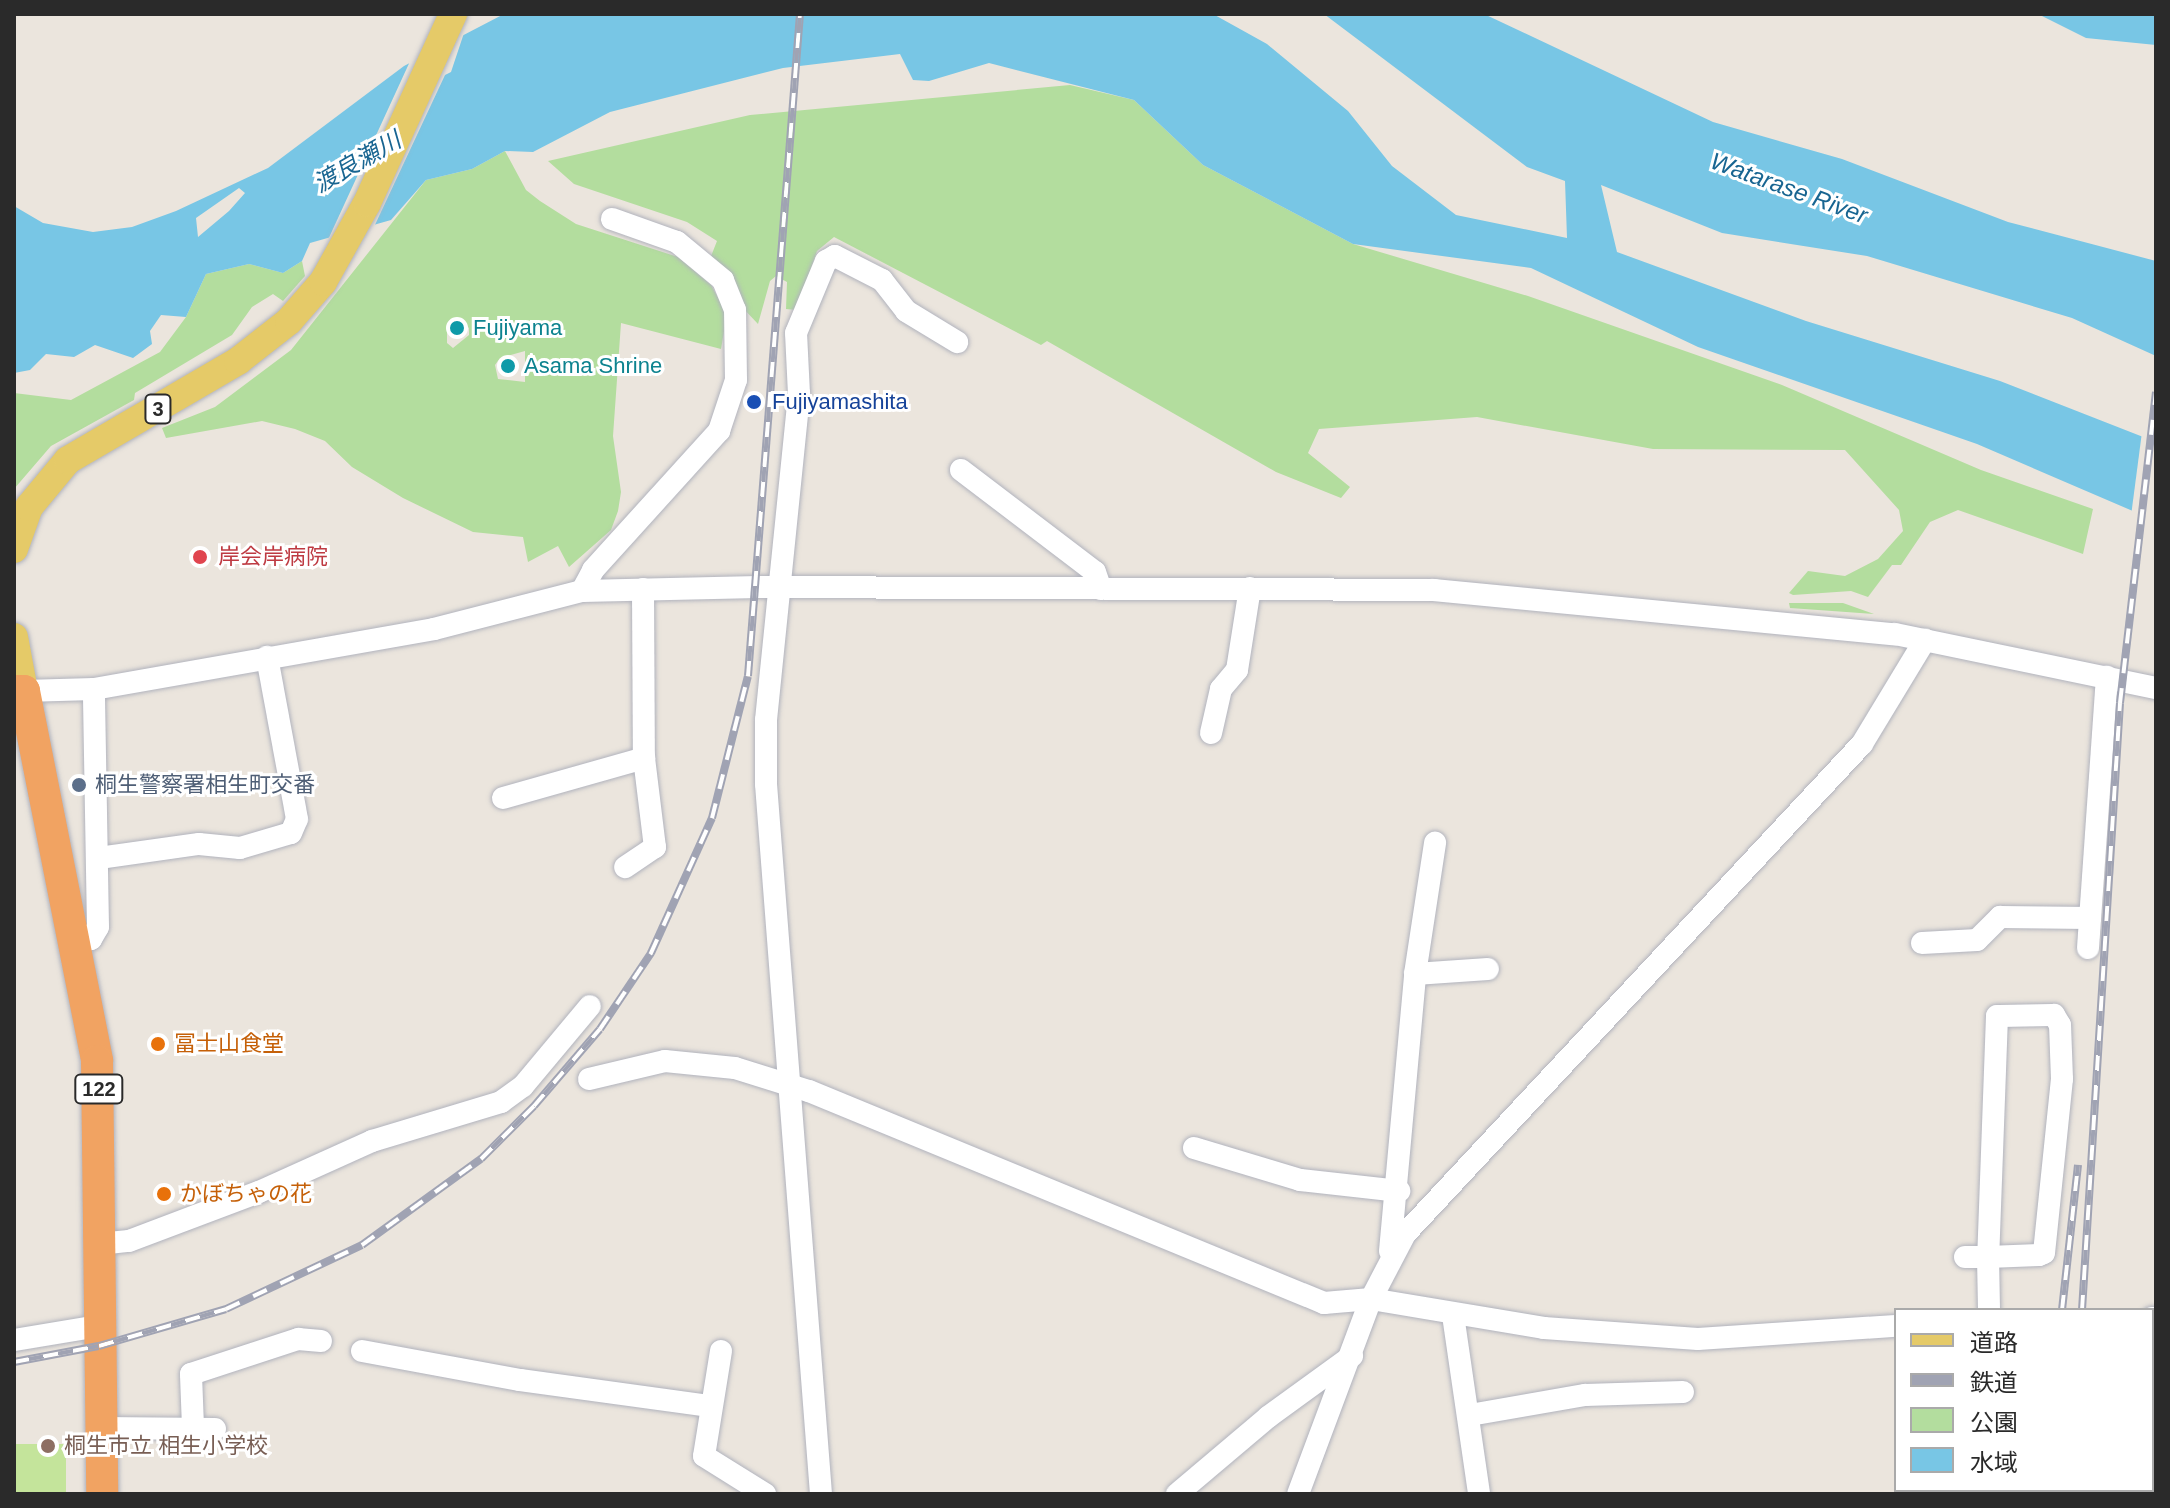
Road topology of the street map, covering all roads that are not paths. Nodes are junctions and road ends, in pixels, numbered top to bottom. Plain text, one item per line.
1 (453, 14) edge
2 (612, 219) dead end
3 (957, 342) dead end
4 (961, 470) dead end
5 (14, 549) edge
6 (1250, 588) junction
7 (643, 589) junction
8 (780, 589) junction
9 (1101, 589) junction
10 (582, 591) junction
11 (14, 637) edge
12 (1925, 640) junction
13 (267, 657) junction
14 (2107, 677) junction
15 (2156, 688) edge
16 (94, 689) junction
17 (19, 691) edge
18 (1211, 733) dead end
19 (644, 758) junction
20 (503, 798) dead end
21 (1435, 843) dead end
22 (99, 858) junction
23 (625, 867) dead end
24 (2090, 918) junction
25 (1922, 943) dead end
26 (72, 944) junction
27 (2088, 948) dead end
28 (1488, 969) dead end
29 (1415, 974) junction
30 (590, 1006) dead end
31 (589, 1079) dead end
32 (788, 1085) junction
33 (1194, 1148) dead end
34 (1399, 1191) junction
35 (99, 1244) junction
36 (1389, 1256) junction
37 (1965, 1257) dead end
38 (1988, 1257) junction
39 (1371, 1299) junction
40 (1989, 1308) edge
41 (1453, 1315) junction
42 (99, 1326) junction
43 (1894, 1326) edge
44 (14, 1340) edge
45 (321, 1341) dead end
46 (362, 1351) dead end
47 (721, 1351) dead end
48 (1352, 1356) junction
49 (1683, 1392) dead end
50 (710, 1406) junction
51 (1470, 1415) junction
52 (101, 1428) junction
53 (102, 1494) edge
54 (765, 1494) edge
55 (821, 1494) edge
56 (1177, 1494) edge
57 (1298, 1494) edge
58 (1479, 1494) edge

1 - 5 main road, 3
2 - 10 street
3 - 8 street
4 - 9 street
6 - 9 street
6 - 12 street
6 - 18 street
7 - 8 street
7 - 10 street
7 - 19 street
8 - 9 street
8 - 32 street
10 - 13 street
11 - 17 main road
12 - 14 street
12 - 36 street
13 - 16 street
13 - 22 street
14 - 15 street
14 - 24 street
16 - 17 street
16 - 22 street
17 - 26 highway, 122
19 - 20 street
19 - 23 street
21 - 29 street
22 - 26 street
24 - 25 street
24 - 27 street
26 - 35 highway, 122
28 - 29 street
29 - 34 street
30 - 35 street
31 - 32 street
32 - 39 street
32 - 55 street
33 - 34 street
34 - 36 street
35 - 42 highway, 122
36 - 39 street
37 - 38 street
38 - 38 street
38 - 40 street
39 - 41 street
39 - 48 street
41 - 43 street
41 - 51 street
42 - 44 street
42 - 52 highway, 122
45 - 52 street
46 - 50 street
47 - 50 street
48 - 56 street
48 - 57 street
49 - 51 street
50 - 54 street
51 - 58 street
52 - 53 highway, 122

